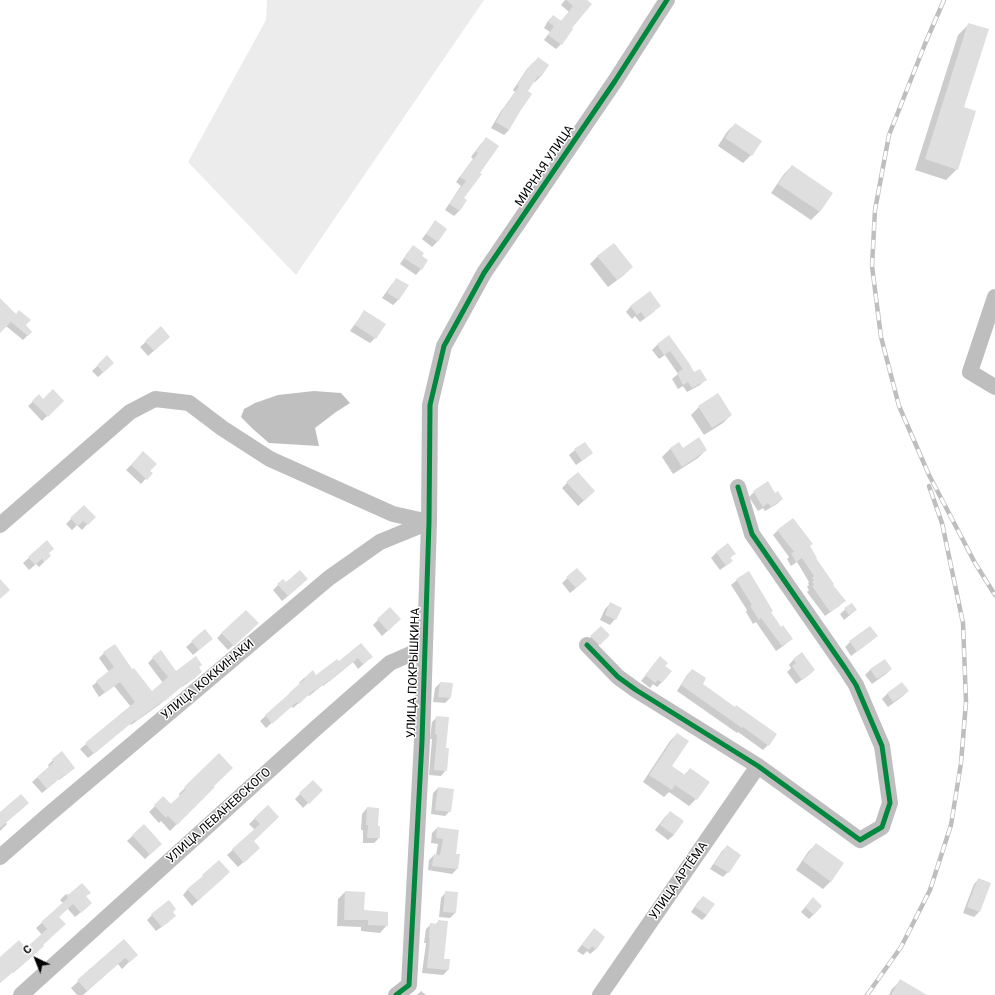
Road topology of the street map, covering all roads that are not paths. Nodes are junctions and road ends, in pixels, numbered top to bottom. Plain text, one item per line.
1 (667, 0) edge
2 (995, 297) edge
3 (444, 346) joint
4 (995, 387) edge
5 (738, 488) dead end
6 (429, 522) junction
7 (0, 525) edge
8 (586, 645) dead end
9 (424, 648) junction
10 (758, 766) junction
11 (0, 857) edge
12 (20, 995) edge
13 (396, 995) edge
14 (600, 995) edge

1 - 3 street, МИРНАЯ УЛИЦА
2 - 4 street
3 - 6 street, УЛИЦА ПОКРЫШКИНА
5 - 10 street
6 - 7 street
6 - 9 street, УЛИЦА ПОКРЫШКИНА
6 - 11 street, УЛИЦА КОККИНАКИ
8 - 10 street
9 - 12 street, УЛИЦА ЛЕВАНЕВСКОГО
9 - 13 street, УЛИЦА ПОКРЫШКИНА
10 - 14 street, УЛИЦА АРТЁМА

